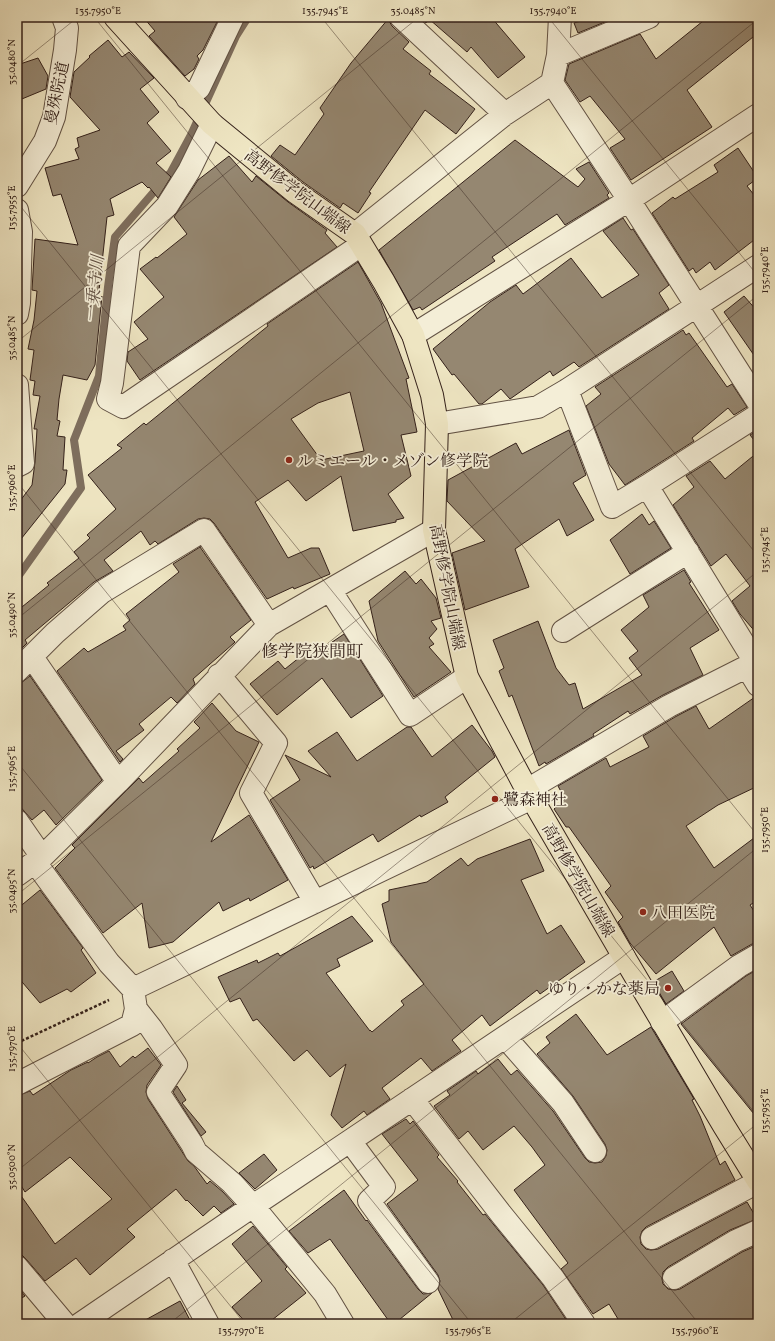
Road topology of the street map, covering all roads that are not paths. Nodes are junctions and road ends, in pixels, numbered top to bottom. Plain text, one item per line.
1 (63, 17) edge
2 (115, 17) edge
3 (233, 17) edge
4 (401, 17) edge
5 (560, 17) edge
6 (649, 17) edge
7 (558, 55) junction
8 (552, 83) junction
9 (200, 111) junction
10 (505, 114) junction
11 (758, 115) edge
12 (17, 186) edge
13 (629, 200) junction
14 (17, 210) edge
15 (358, 240) junction
16 (758, 266) edge
17 (697, 307) junction
18 (17, 314) edge
19 (413, 335) junction
20 (17, 385) edge
21 (567, 390) junction
22 (758, 402) edge
23 (758, 415) edge
24 (437, 424) junction
25 (17, 466) edge
26 (647, 486) junction
27 (434, 530) junction
28 (688, 552) junction
29 (330, 590) junction
30 (269, 625) junction
31 (563, 630) dead end
32 (753, 663) edge
33 (25, 664) edge
34 (219, 676) junction
35 (467, 677) junction
36 (758, 685) edge
37 (118, 782) junction
38 (529, 794) junction
39 (17, 821) edge
40 (39, 860) junction
41 (17, 875) edge
42 (315, 902) junction
43 (758, 955) edge
44 (624, 957) junction
45 (135, 999) junction
46 (662, 1022) junction
47 (505, 1037) junction
48 (17, 1084) edge
49 (412, 1099) junction
50 (350, 1141) junction
51 (595, 1151) dead end
52 (758, 1181) edge
53 (253, 1206) junction
54 (758, 1231) edge
55 (652, 1238) dead end
56 (173, 1260) junction
57 (17, 1267) edge
58 (674, 1278) dead end
59 (428, 1282) dead end
60 (65, 1324) edge
61 (80, 1324) edge
62 (208, 1324) edge
63 (343, 1324) edge
64 (584, 1324) edge

1 - 12 street, 曼殊院道
2 - 9 main road, 高野修学院山端線
3 - 9 street
4 - 10 street
5 - 7 street
6 - 7 street
7 - 8 street
8 - 10 street
8 - 13 street
9 - 15 main road, 高野修学院山端線
9 - 15 street
10 - 15 street
11 - 13 street
13 - 17 street
13 - 19 street
14 - 18 street
15 - 19 main road, 高野修学院山端線
16 - 17 street
17 - 21 street
17 - 22 street
19 - 24 main road, 高野修学院山端線
20 - 25 street
21 - 24 street
21 - 26 street
23 - 26 street
24 - 27 main road, 高野修学院山端線
26 - 28 street
27 - 29 street
27 - 35 main road, 高野修学院山端線
28 - 31 street
28 - 32 street
29 - 30 street
29 - 35 street
30 - 33 street
30 - 34 street
32 - 36 street
32 - 38 street
33 - 37 street
34 - 37 street
34 - 42 street
35 - 38 main road, 高野修学院山端線
37 - 40 street
38 - 42 street
38 - 44 main road, 高野修学院山端線
39 - 40 street
40 - 41 street
40 - 45 street
42 - 45 street
43 - 46 street
44 - 46 main road, 高野修学院山端線
44 - 47 street
45 - 48 street
45 - 53 street
46 - 52 main road, 高野修学院山端線
47 - 49 street
47 - 51 street
49 - 50 street
49 - 64 street
50 - 53 street
50 - 59 street
52 - 55 street
53 - 56 street
53 - 63 street
54 - 58 street
56 - 61 street
56 - 62 street
57 - 60 street

